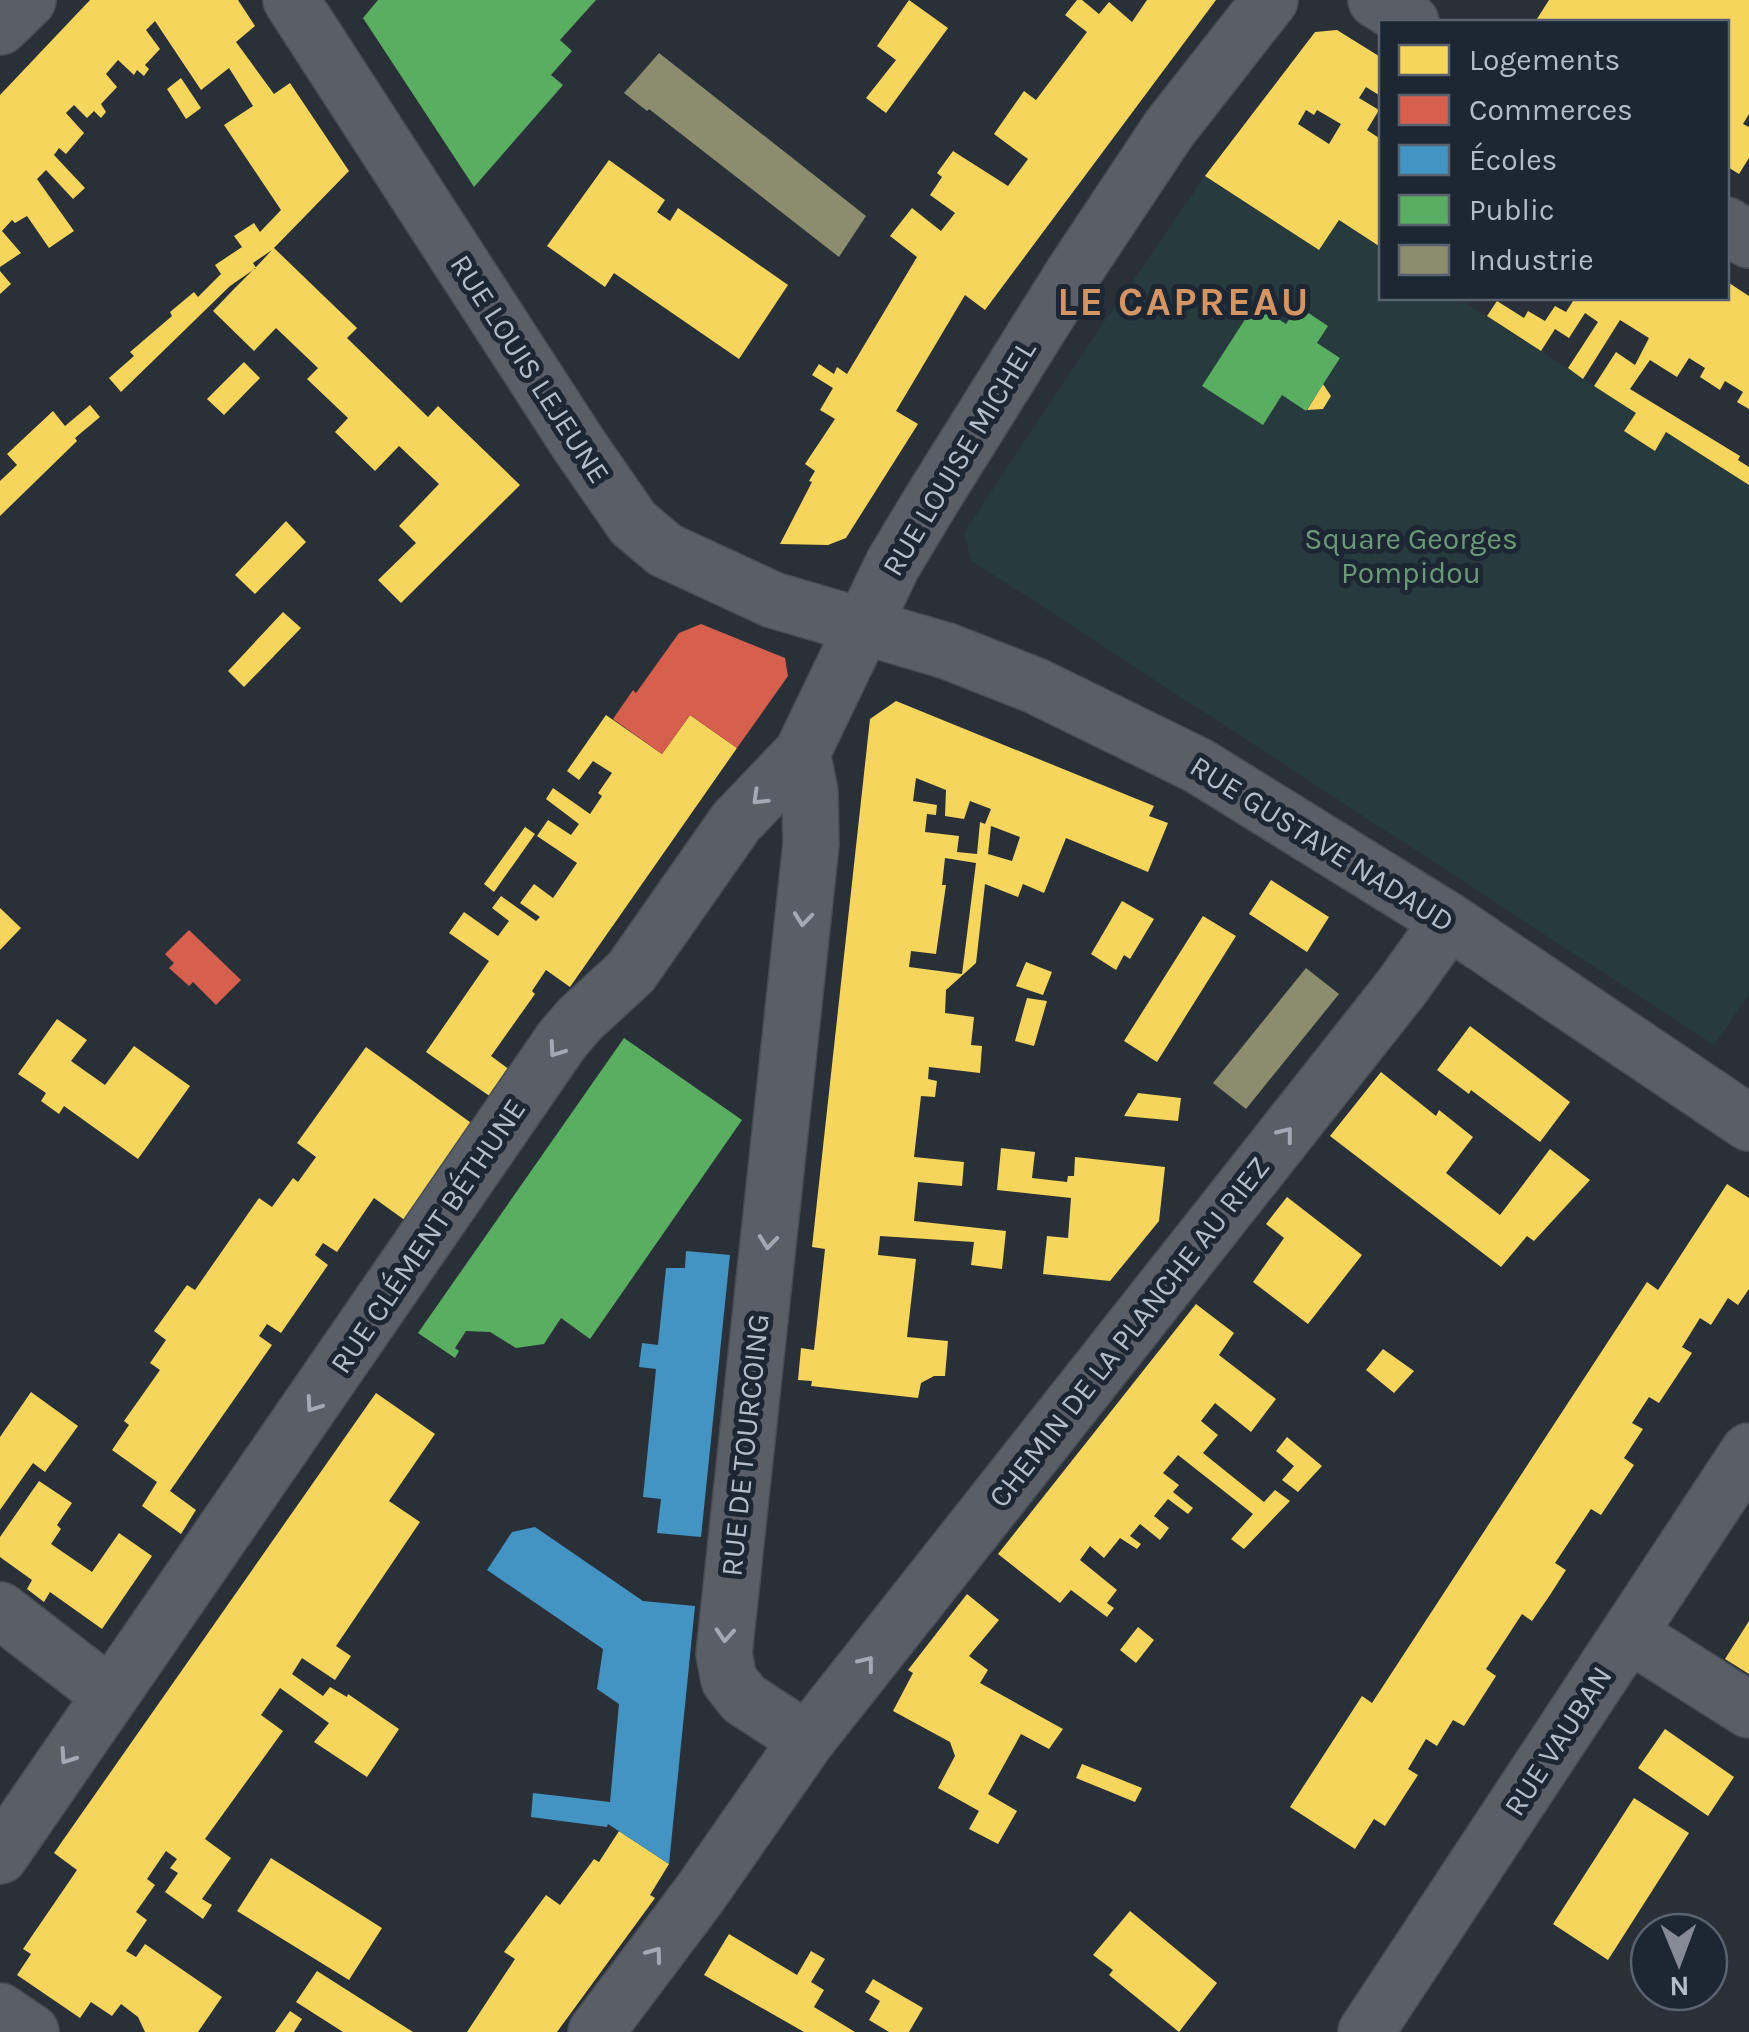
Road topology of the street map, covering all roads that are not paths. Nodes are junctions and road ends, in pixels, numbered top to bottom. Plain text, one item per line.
1 (28, 0) edge
2 (291, 0) edge
3 (1270, 0) edge
4 (1376, 0) edge
5 (1408, 20) edge
6 (0, 27) edge
7 (862, 626) junction
8 (802, 753) junction
9 (1449, 921) junction
10 (1749, 1123) edge
11 (1749, 1450) edge
12 (0, 1610) edge
13 (1628, 1634) junction
14 (110, 1695) junction
15 (1749, 1710) edge
16 (807, 1740) junction
17 (0, 1856) edge
18 (0, 2011) edge
19 (30, 2032) edge
20 (596, 2032) edge
21 (1366, 2032) edge

1 - 6 street
2 - 7 street, RUE LOUIS LEJEUNE
3 - 7 street, RUE LOUISE MICHEL
4 - 5 street
7 - 8 street, RUE CLÉMENT BÉTHUNE
7 - 9 street, RUE GUSTAVE NADAUD
8 -> 14 street, RUE CLÉMENT BÉTHUNE
8 -> 16 street, RUE DE TOURCOING
9 - 10 street, RUE GUSTAVE NADAUD
16 -> 9 street, CHEMIN DE LA PLANCHE AU RIEZ
11 - 13 street, RUE VAUBAN
12 - 14 street
13 - 15 street
13 - 21 street, RUE VAUBAN
14 -> 17 street, RUE CLÉMENT BÉTHUNE
20 -> 16 street
18 - 19 street

